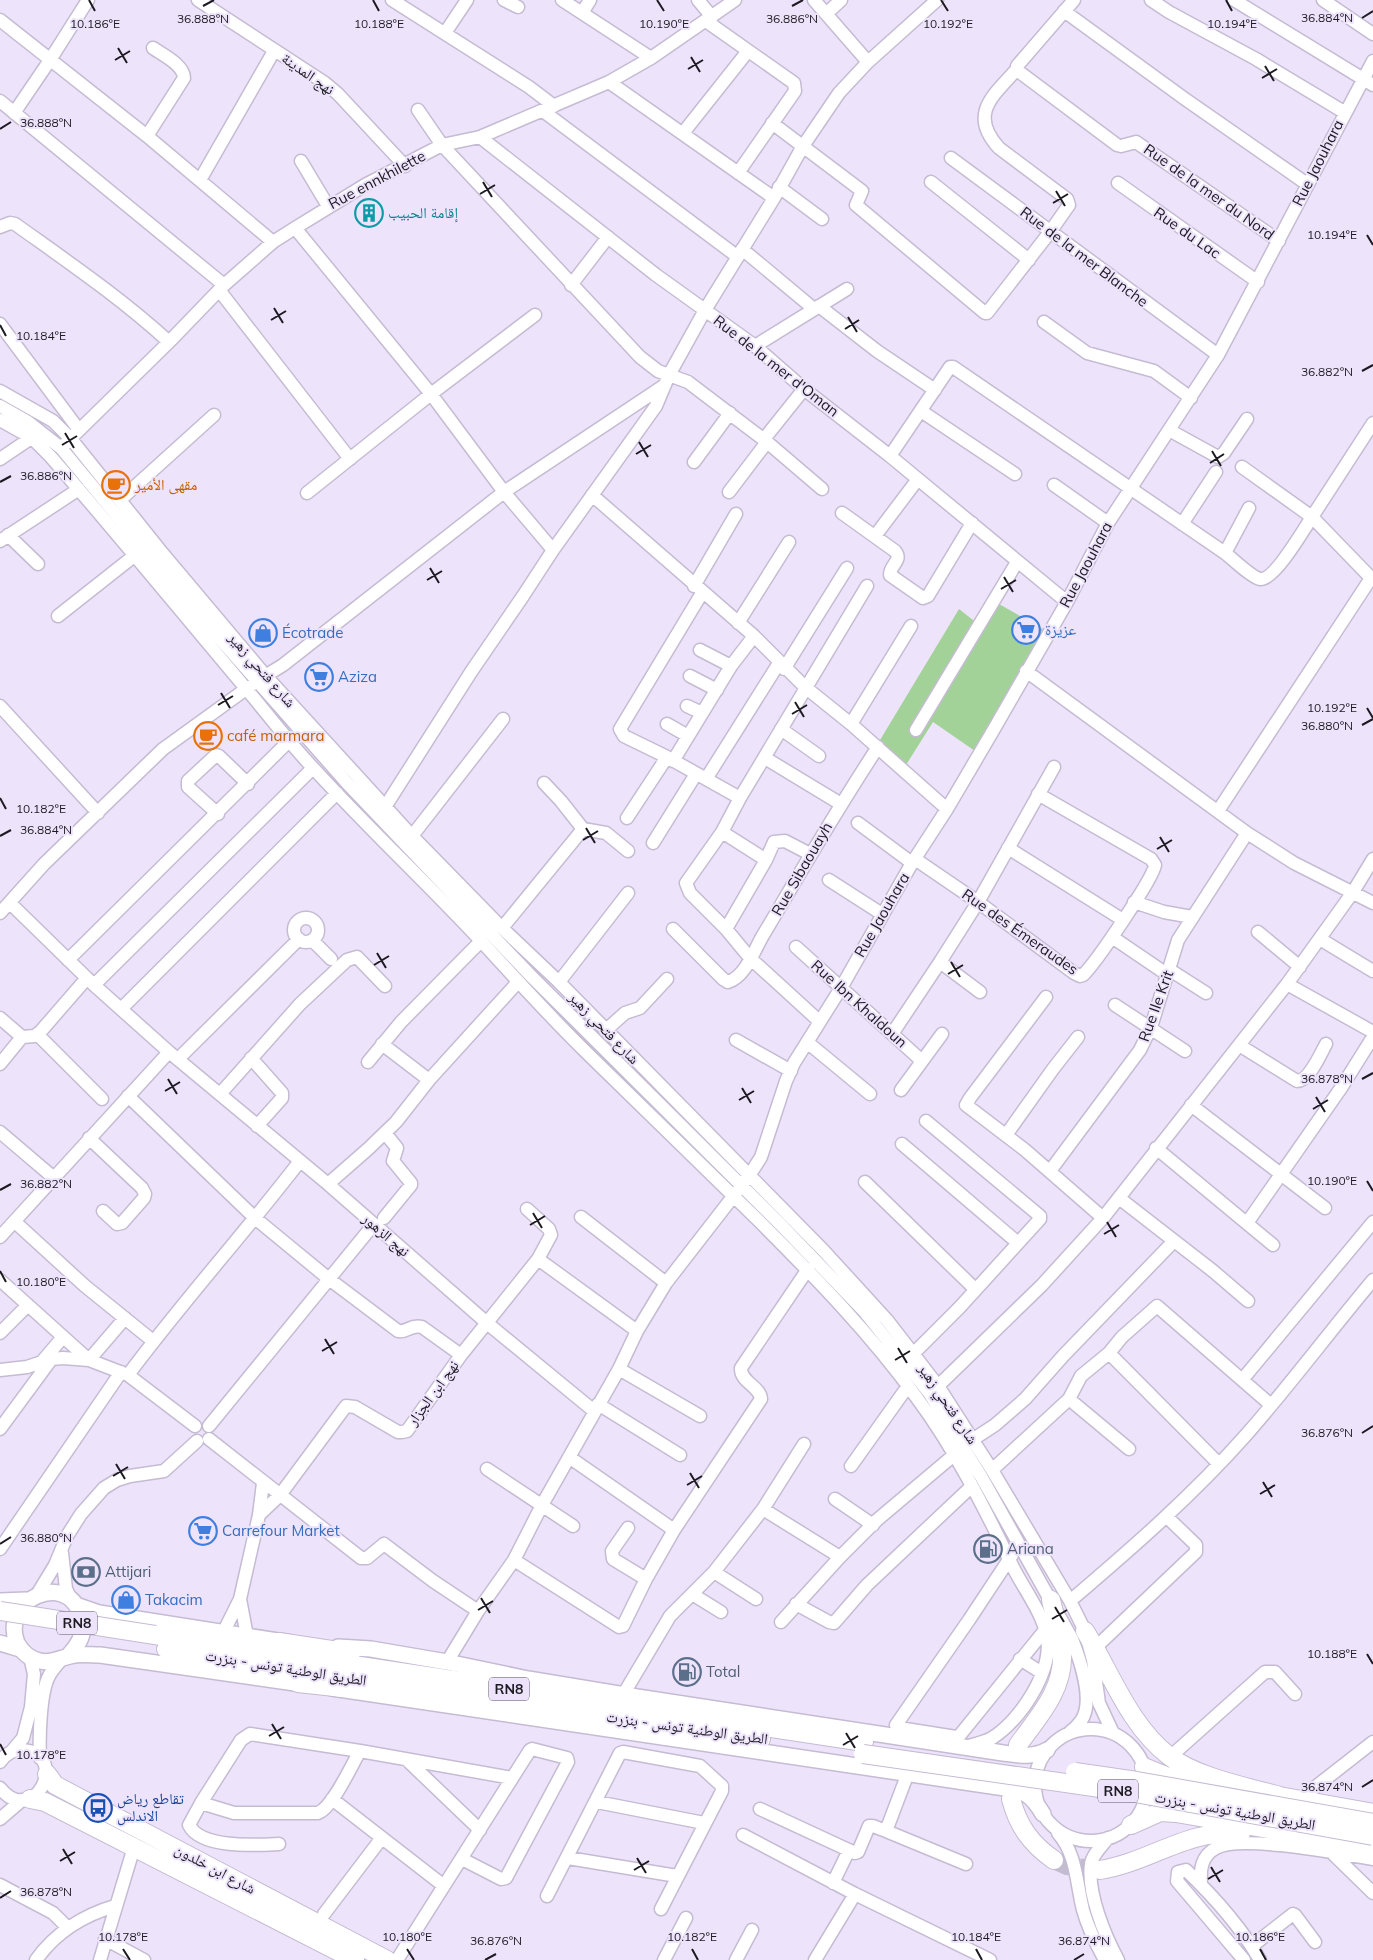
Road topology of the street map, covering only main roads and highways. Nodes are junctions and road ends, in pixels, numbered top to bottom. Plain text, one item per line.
1 (32, 1596) junction
2 (1051, 1600) road end
3 (0, 1601) edge
4 (74, 1603) junction
5 (0, 1611) edge
6 (0, 1622) edge
7 (1085, 1631) road end
8 (154, 1641) junction
9 (279, 1642) junction
10 (0, 1643) edge
11 (25, 1653) junction
12 (64, 1658) junction
13 (298, 1683) junction
14 (560, 1697) junction
15 (608, 1717) junction
16 (1018, 1745) dead end
17 (863, 1748) junction
18 (1047, 1750) road end
19 (43, 1766) road end
20 (1144, 1767) road end
21 (1280, 1796) junction
22 (1010, 1799) dead end
23 (26, 1800) road end
24 (1373, 1813) edge
25 (1047, 1820) road end
26 (1373, 1823) edge
27 (1131, 1824) road end
28 (1286, 1832) junction
29 (1373, 1836) edge
30 (1373, 1847) edge
31 (1054, 1860) tunnel mouth
32 (1100, 1870) tunnel mouth
33 (355, 1960) edge
34 (388, 1960) edge

1 - 3 main road
1 - 4 main road
1 - 11 main road
2 - 16 highway
4 - 9 main road
4 - 12 main road
5 - 8 highway, الطريق الوطنية تونس - بنزرت / RN8, bridge
6 - 8 highway, الطريق الوطنية تونس - بنزرت / RN8
7 - 21 highway
8 - 14 highway, الطريق الوطنية تونس - بنزرت / RN8
8 - 15 highway, الطريق الوطنية تونس - بنزرت / RN8
9 - 14 highway
9 - 18 main road
10 - 11 main road
11 - 12 main road
12 - 13 main road
13 - 15 highway
13 - 25 main road
14 - 17 highway, الطريق الوطنية تونس - بنزرت / RN8
15 - 17 highway, الطريق الوطنية تونس - بنزرت / RN8
17 - 26 highway, الطريق الوطنية تونس - بنزرت / RN8, bridge
17 - 29 highway, الطريق الوطنية تونس - بنزرت / RN8, bridge
19 - 34 highway, شارع ابن خلدون
20 - 21 highway
21 - 24 highway
22 - 31 highway
23 - 33 highway, شارع ابن خلدون
27 - 28 highway, RN8
28 - 30 highway, RN8
28 - 32 highway, RN8

